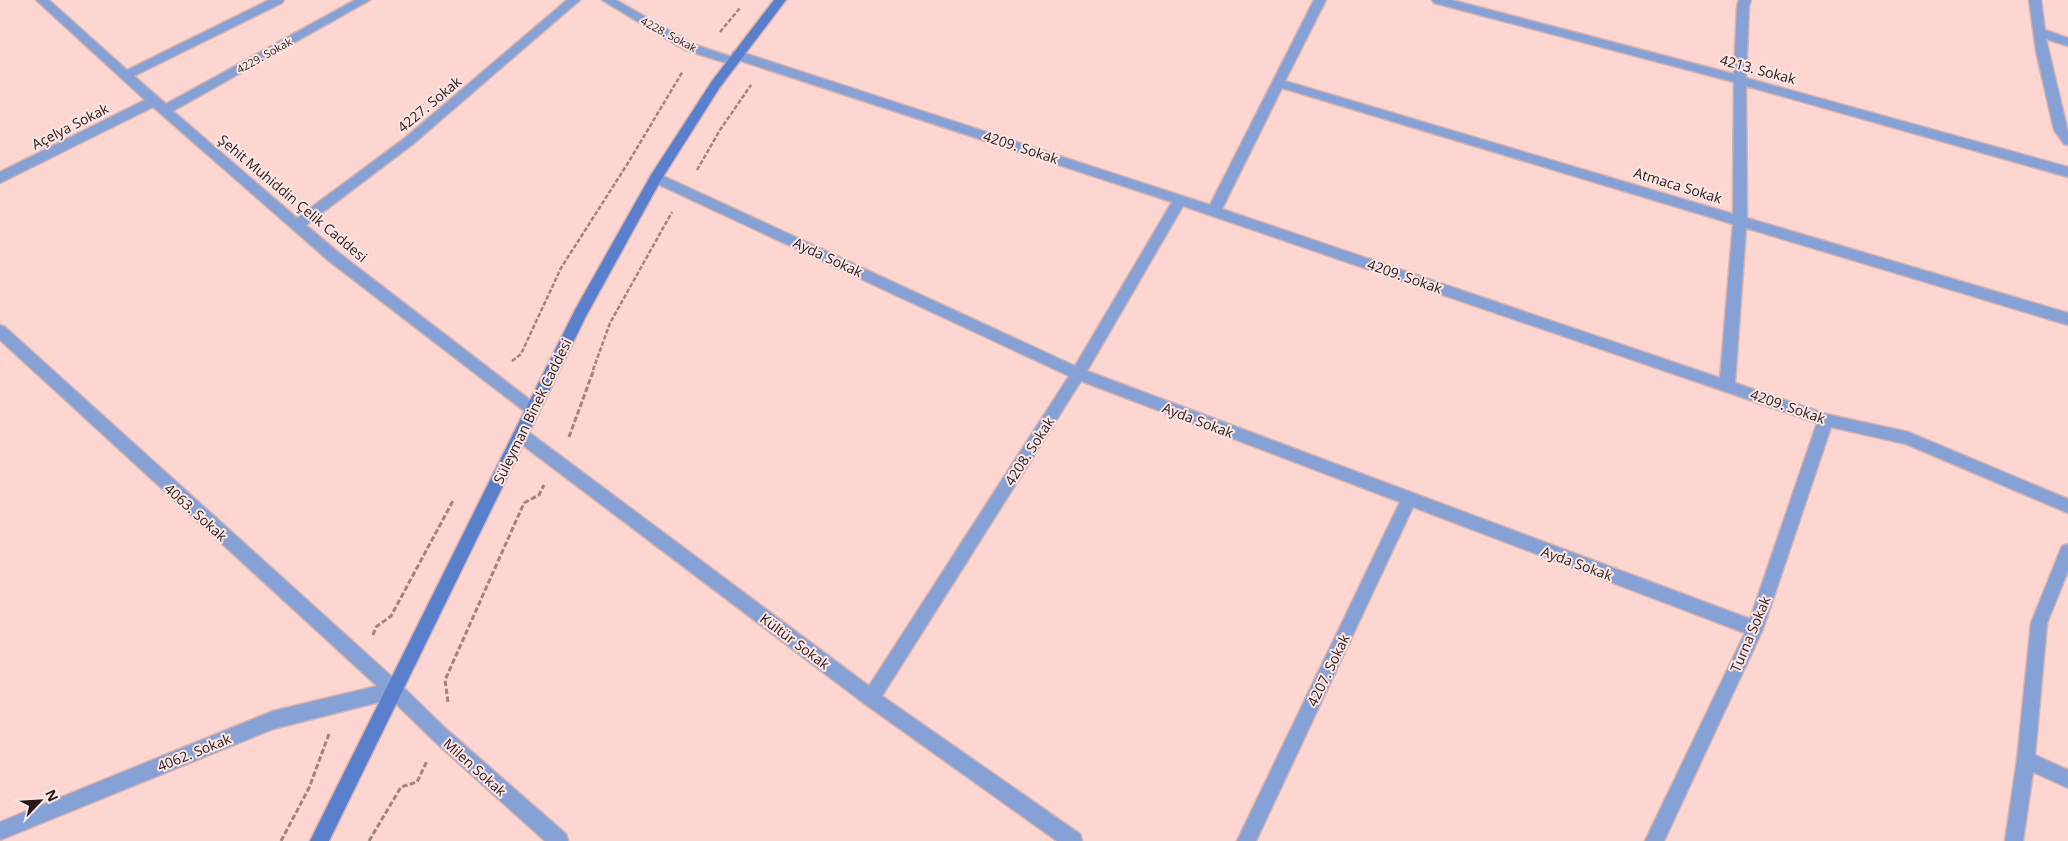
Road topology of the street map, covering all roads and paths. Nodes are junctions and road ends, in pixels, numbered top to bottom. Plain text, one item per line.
1 (42, 0) edge
2 (278, 0) edge
3 (364, 0) edge
4 (574, 0) edge
5 (608, 0) edge
6 (780, 0) edge
7 (1320, 0) edge
8 (1438, 0) edge
9 (1745, 0) edge
10 (2034, 0) edge
11 (1479, 5) edge
12 (741, 7) dead end
13 (2039, 32) junction
14 (716, 36) dead end
15 (2068, 42) edge
16 (735, 58) junction
17 (685, 68) dead end
18 (127, 75) junction
19 (1740, 80) junction
20 (1278, 83) junction
21 (752, 84) dead end
22 (154, 100) junction
23 (165, 110) junction
24 (2068, 140) edge
25 (2068, 172) edge
26 (694, 177) dead end
27 (0, 178) edge
28 (656, 178) junction
29 (1180, 200) junction
30 (1214, 211) junction
31 (667, 220) dead end
32 (1740, 221) junction
33 (297, 225) junction
34 (2068, 319) edge
35 (0, 331) edge
36 (1078, 374) junction
37 (489, 376) junction
38 (1728, 386) junction
39 (533, 410) junction
40 (1826, 420) junction
41 (521, 435) junction
42 (568, 439) dead end
43 (539, 495) dead end
44 (454, 499) dead end
45 (1409, 500) junction
46 (2068, 506) edge
47 (2068, 551) edge
48 (376, 627) dead end
49 (1755, 629) junction
50 (394, 690) junction
51 (871, 698) junction
52 (449, 709) dead end
53 (331, 731) dead end
54 (2026, 760) junction
55 (2068, 779) edge
56 (417, 782) dead end
57 (0, 831) edge
58 (281, 841) edge
59 (319, 841) edge
60 (369, 841) edge
61 (559, 841) edge
62 (1073, 841) edge
63 (1246, 841) edge
64 (1654, 841) edge
65 (2014, 841) edge

1 - 18 street, Şehit Muhiddin Çelik Caddesi
2 - 18 street
3 - 23 street, 4229. Sokak
4 - 33 street, 4227. Sokak
5 - 16 street, 4228. Sokak
6 - 16 street, Süleyman Binek Caddesi
7 - 20 street
8 - 11 street, 4213. Sokak
9 - 19 street
10 - 13 street
11 - 19 street, 4213. Sokak
12 - 14 path
13 - 15 street
13 - 24 street
16 - 28 street, Süleyman Binek Caddesi
16 - 29 street, 4209. Sokak
17 - 37 path
18 - 22 street, Şehit Muhiddin Çelik Caddesi
19 - 25 street, 4213. Sokak
19 - 32 street
20 - 30 street
20 - 32 street, Atmaca Sokak
21 - 26 path
22 - 23 street, Şehit Muhiddin Çelik Caddesi
22 - 27 street, Açelya Sokak
23 - 33 street, Şehit Muhiddin Çelik Caddesi
28 - 36 street, Ayda Sokak
28 - 39 street, Süleyman Binek Caddesi
29 - 30 street, 4209. Sokak
29 - 36 street, 4208. Sokak
30 - 38 street, 4209. Sokak
31 - 42 path
32 - 34 street, Atmaca Sokak
32 - 38 street
33 - 37 street, Şehit Muhiddin Çelik Caddesi
35 - 50 street, 4063. Sokak
36 - 45 street, Ayda Sokak
36 - 51 street, 4208. Sokak
37 - 39 street, Şehit Muhiddin Çelik Caddesi
38 - 40 street, 4209. Sokak
39 - 41 street, Süleyman Binek Caddesi
40 - 46 street, 4209. Sokak
40 - 49 street, Turna Sokak
41 - 50 street, Süleyman Binek Caddesi
41 - 51 street, Kültür Sokak
43 - 52 path
44 - 48 path
45 - 49 street, Ayda Sokak
45 - 63 street, 4207. Sokak
47 - 54 street
49 - 64 street, Turna Sokak
50 - 57 street, 4062. Sokak
50 - 59 street, Süleyman Binek Caddesi
50 - 61 street, Milen Sokak
51 - 62 street, Kültür Sokak
53 - 58 path
54 - 55 street
54 - 65 street
56 - 60 path

